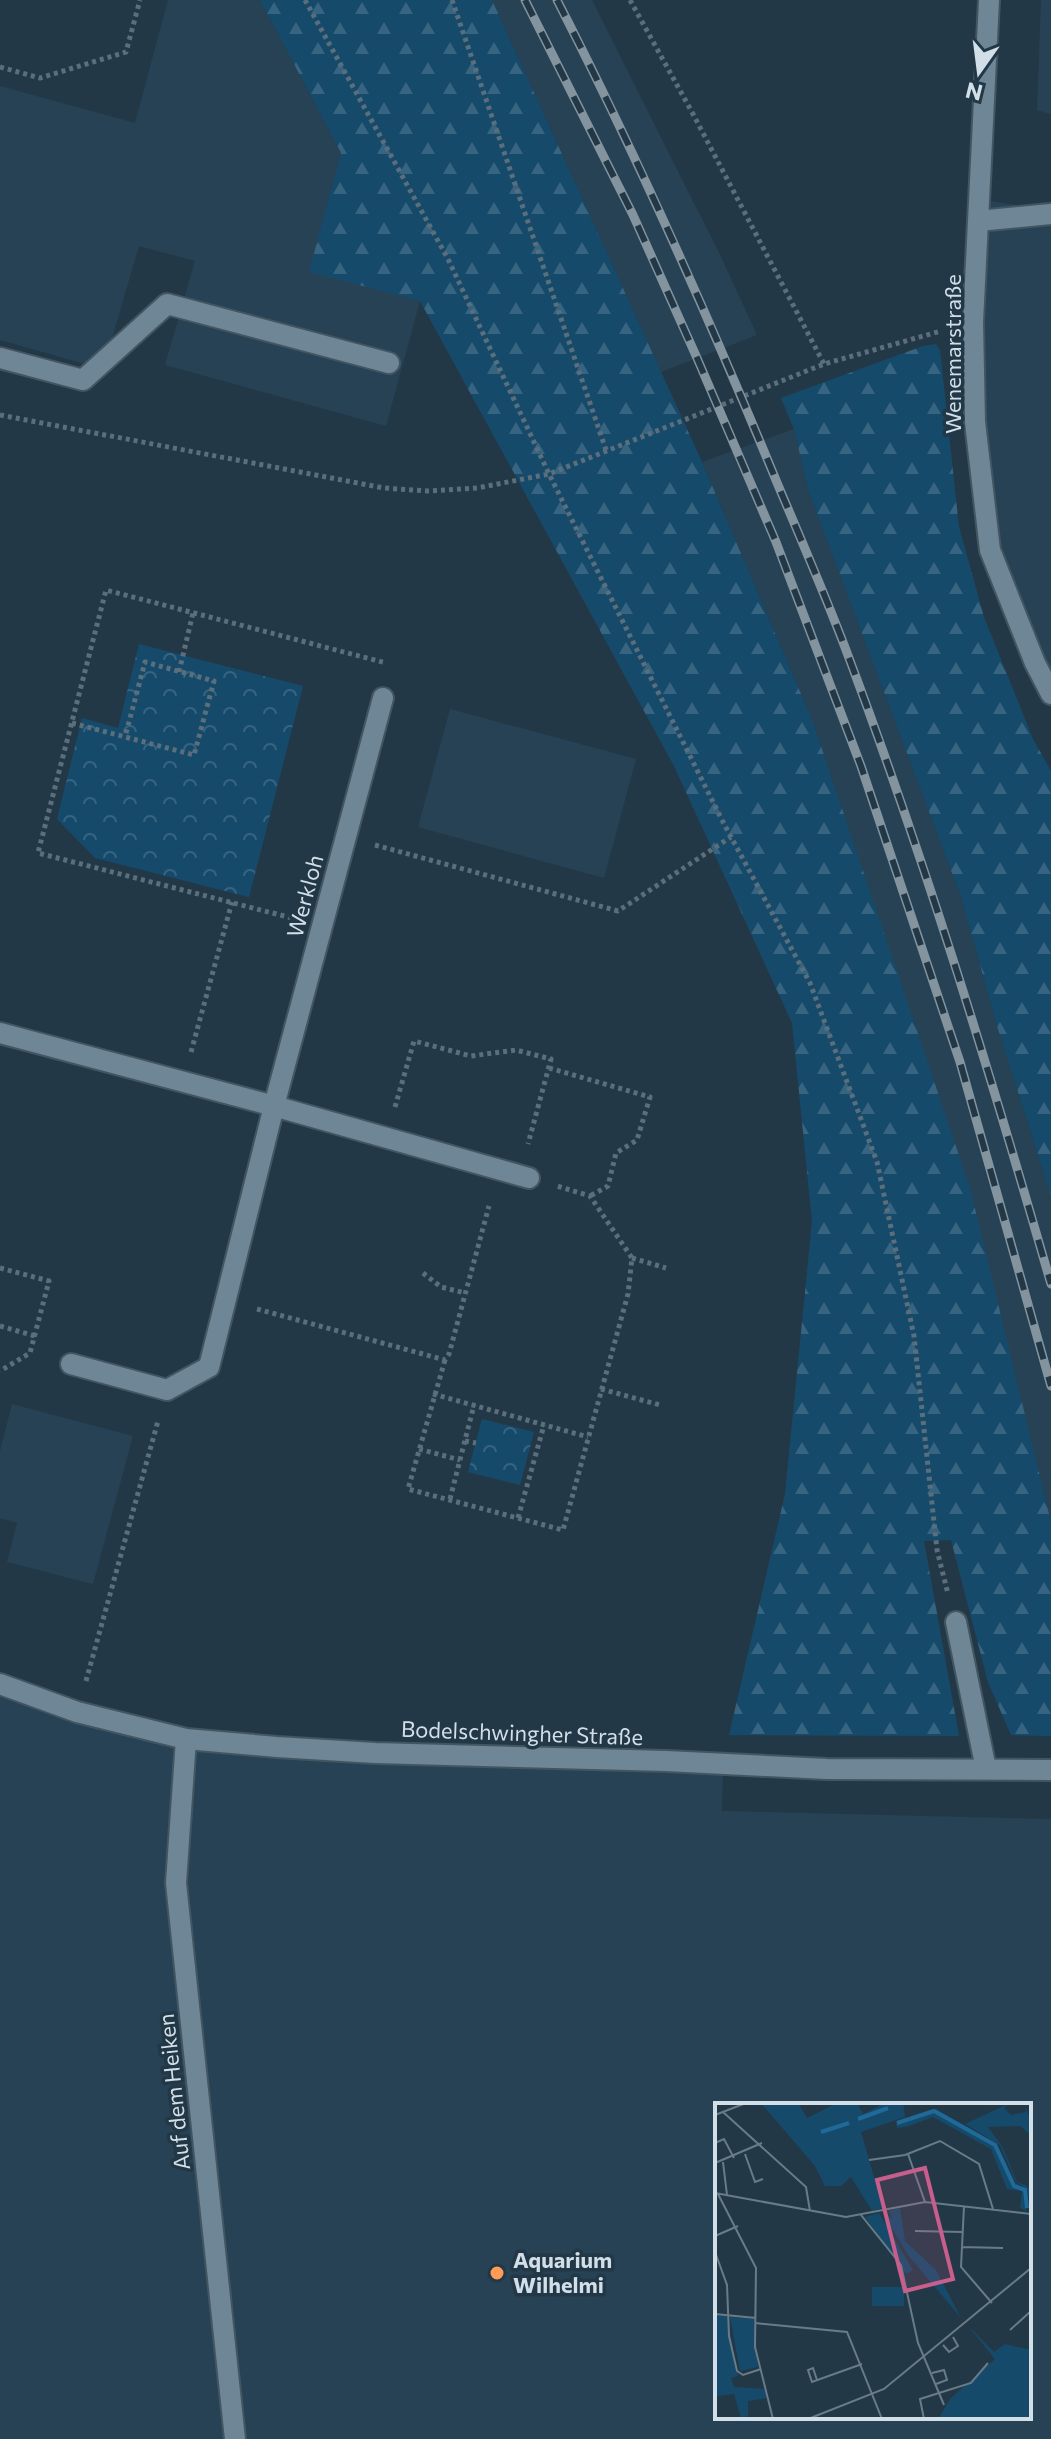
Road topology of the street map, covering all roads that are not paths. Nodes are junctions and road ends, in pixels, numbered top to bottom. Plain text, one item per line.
1 (989, 0) edge
2 (1051, 214) edge
3 (978, 221) junction
4 (0, 358) edge
5 (389, 363) dead end
6 (1051, 694) edge
7 (383, 698) road end
8 (0, 1033) edge
9 (274, 1106) junction
10 (529, 1178) road end
11 (71, 1364) dead end
12 (956, 1622) road end
13 (0, 1684) edge
14 (186, 1739) junction
15 (986, 1769) junction
16 (1051, 1770) edge
17 (235, 2439) edge

1 - 3 street, Wenemarstraße
2 - 3 street
3 - 6 street, Wenemarstraße
4 - 5 street
7 - 9 street, Werkloh
8 - 9 street
9 - 10 street
9 - 11 street, Werkloh
12 - 15 street
13 - 14 street, Bodelschwingher Straße
14 - 15 street, Bodelschwingher Straße
14 - 17 street, Auf dem Heiken
15 - 16 street, Bodelschwingher Straße

